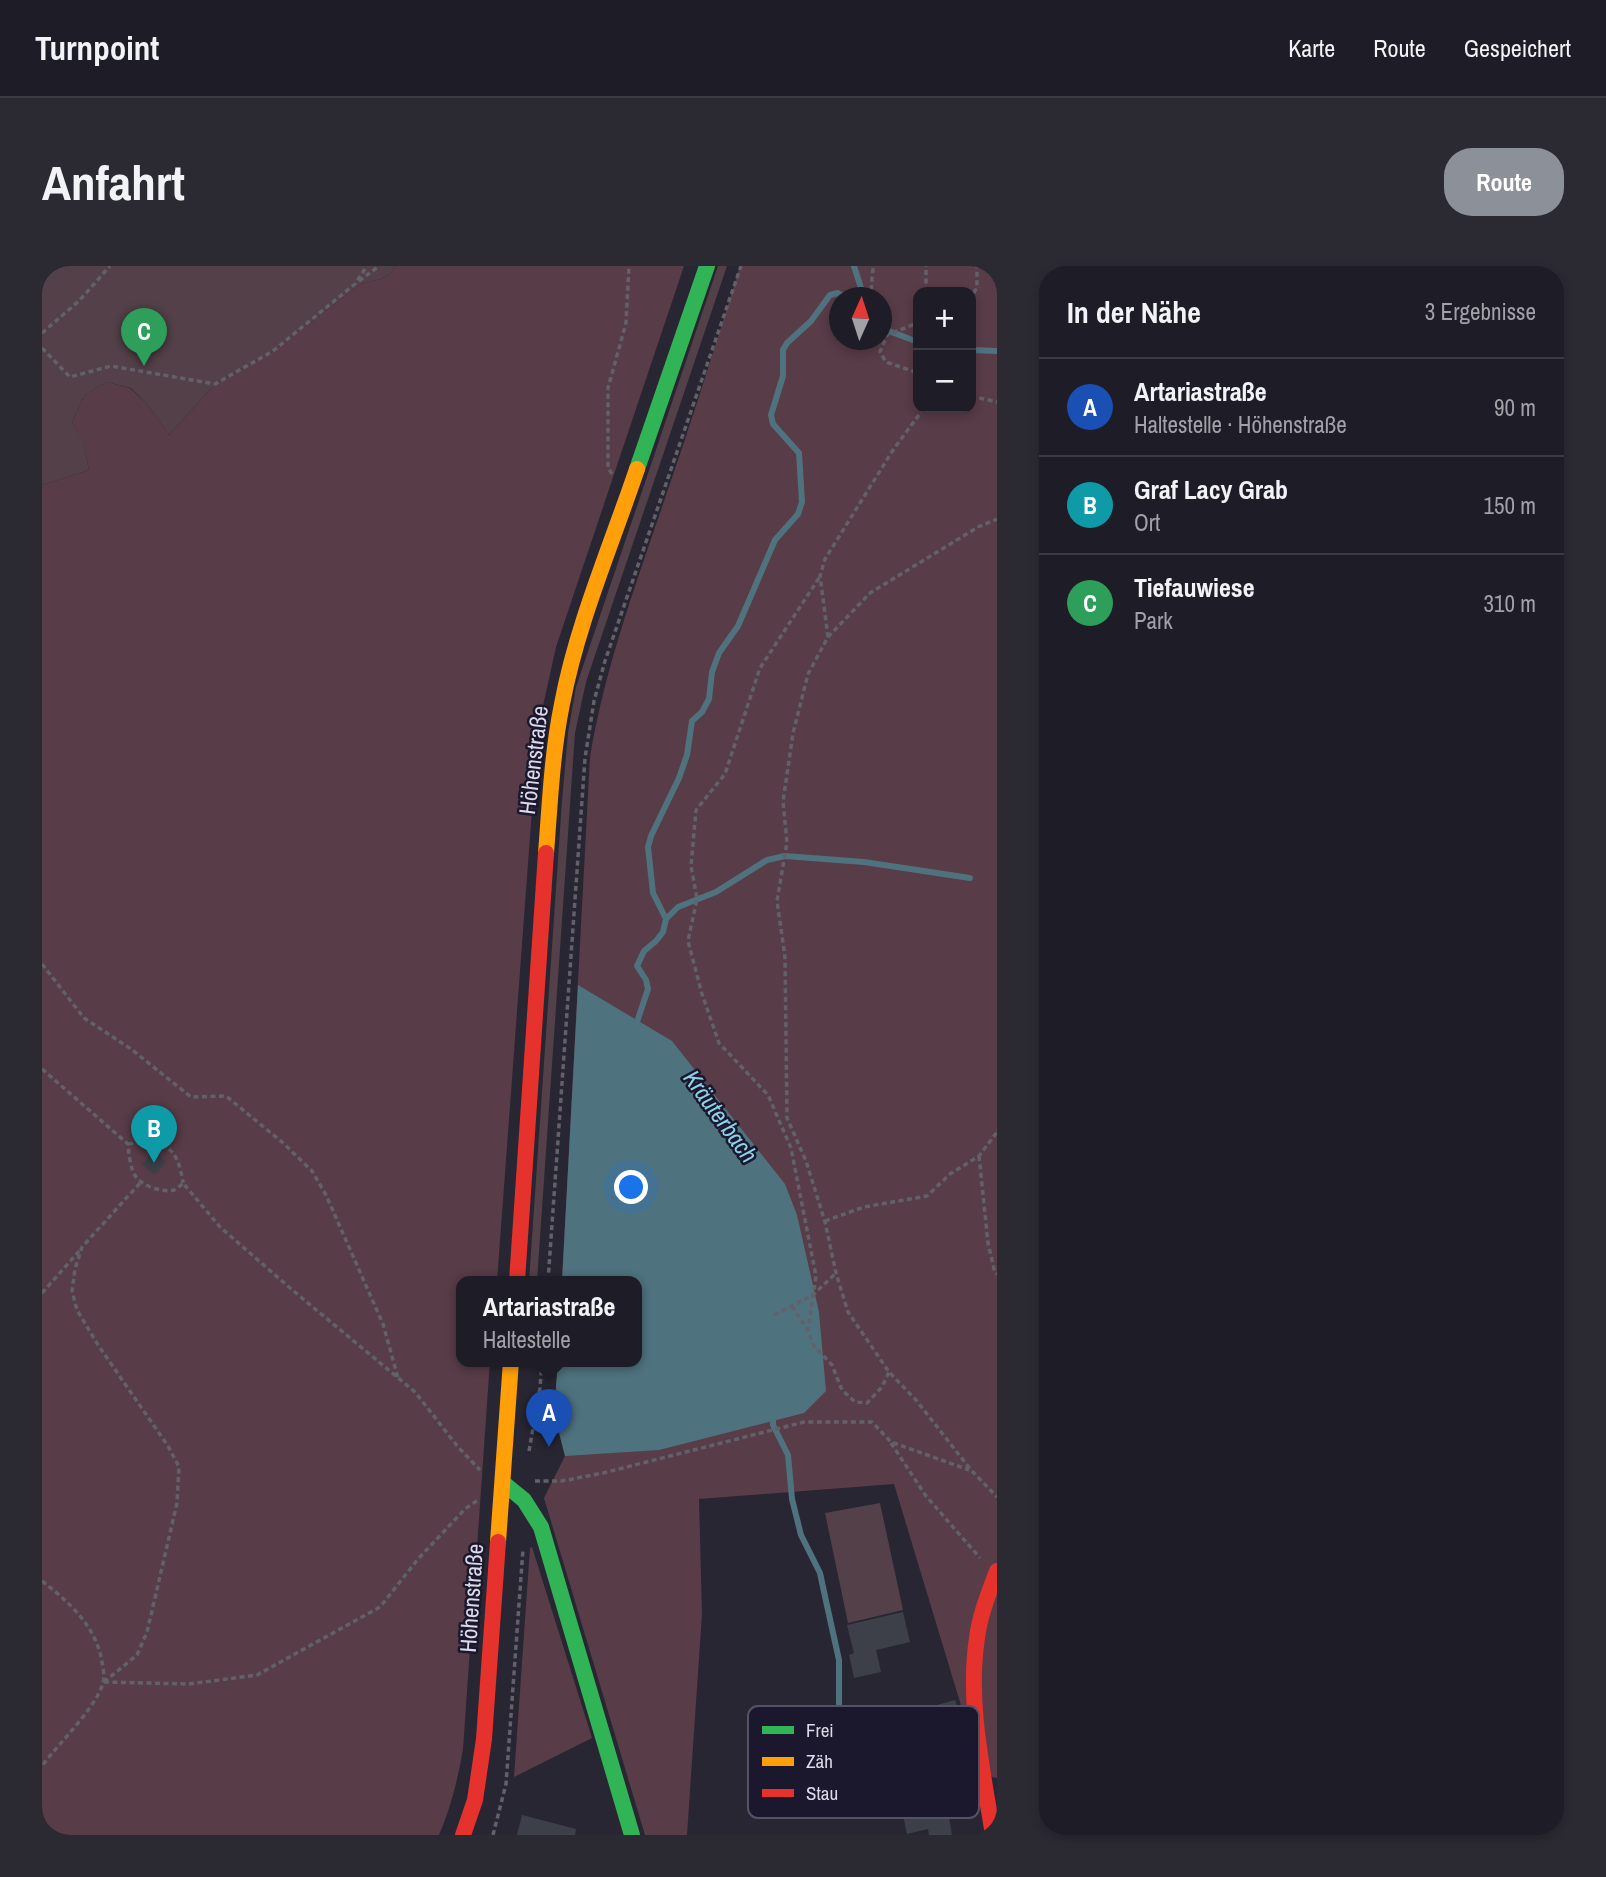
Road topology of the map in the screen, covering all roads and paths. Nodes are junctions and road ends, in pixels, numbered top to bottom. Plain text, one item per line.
1 (110, 266) edge
2 (367, 266) edge
3 (379, 266) edge
4 (629, 266) edge
5 (707, 266) edge
6 (741, 266) edge
7 (874, 266) edge
8 (926, 266) edge
9 (977, 266) edge
10 (355, 284) junction
11 (872, 287) edge
12 (926, 287) edge
13 (976, 288) edge
14 (913, 325) edge
15 (892, 331) edge
16 (42, 333) edge
17 (42, 348) edge
18 (880, 350) edge
19 (913, 371) edge
20 (976, 397) edge
21 (997, 402) edge
22 (920, 413) edge
23 (628, 494) junction
24 (997, 519) edge
25 (820, 576) junction
26 (828, 637) junction
27 (42, 964) edge
28 (42, 1069) edge
29 (997, 1132) edge
30 (128, 1144) junction
31 (979, 1156) junction
32 (141, 1182) junction
33 (183, 1183) junction
34 (825, 1222) junction
35 (82, 1247) junction
36 (836, 1273) junction
37 (997, 1274) edge
38 (517, 1276) edge
39 (548, 1276) edge
40 (42, 1293) edge
41 (813, 1295) junction
42 (790, 1307) junction
43 (774, 1315) dead end
44 (808, 1331) junction
45 (511, 1367) edge
46 (542, 1367) edge
47 (889, 1372) junction
48 (399, 1379) junction
49 (891, 1442) junction
50 (529, 1454) dead end
51 (971, 1470) junction
52 (503, 1483) junction
53 (997, 1485) edge
54 (992, 1492) junction
55 (997, 1497) edge
56 (524, 1500) junction
57 (524, 1548) dead end
58 (996, 1574) edge
59 (42, 1581) edge
60 (104, 1682) junction
61 (975, 1706) edge
62 (979, 1737) edge
63 (42, 1766) edge
64 (463, 1835) edge
65 (493, 1835) edge
66 (632, 1835) edge
67 (993, 1835) edge

1 - 16 path
2 - 10 path
3 - 10 path
4 - 23 path
5 - 23 main road, Höhenstraße
6 - 39 path
7 - 11 path
8 - 12 path
9 - 13 path
10 - 17 path
14 - 15 path
18 - 19 path
20 - 21 path
22 - 25 path
23 - 38 main road, Höhenstraße
24 - 26 path
25 - 26 path
25 - 41 path
26 - 34 path
27 - 48 path
28 - 30 path
29 - 31 path
30 - 32 path
30 - 33 path
31 - 34 path
31 - 37 path
32 - 33 path
32 - 35 path
33 - 48 path
34 - 36 path
35 - 40 path
35 - 60 path
36 - 41 path
36 - 47 path
41 - 42 path
41 - 44 path
42 - 43 path
42 - 44 path
44 - 47 path
45 - 52 main road, Höhenstraße
46 - 50 path
47 - 51 path
48 - 52 path
49 - 51 path
49 - 56 path
49 - 58 path
51 - 54 path
52 - 56 main road
52 - 60 path
52 - 64 main road, Höhenstraße
53 - 54 path
54 - 55 path
56 - 66 main road
57 - 65 path
58 - 61 main road
59 - 60 path
60 - 63 path
62 - 67 main road

